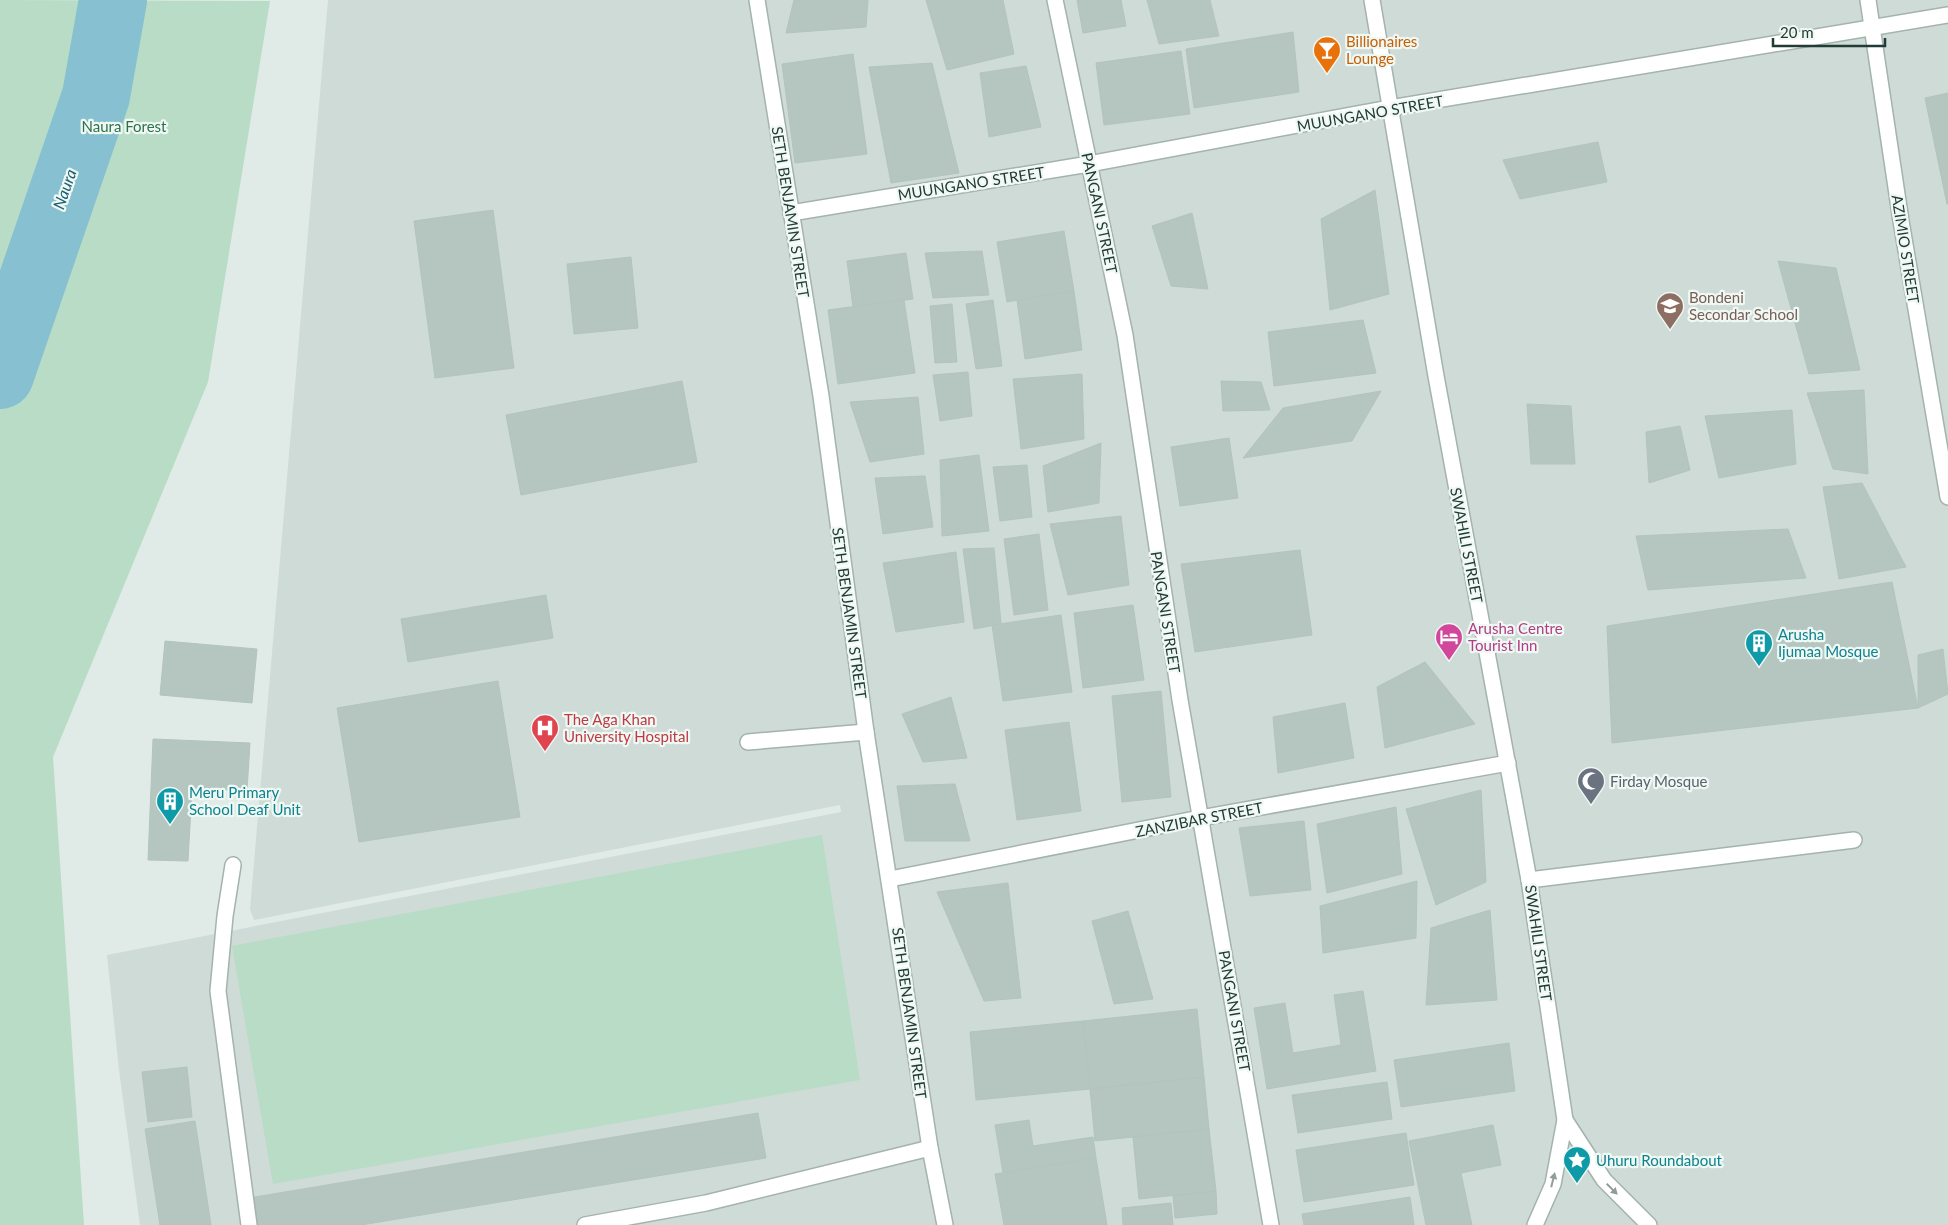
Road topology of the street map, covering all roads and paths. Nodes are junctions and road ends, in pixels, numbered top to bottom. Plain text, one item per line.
1 (757, 0) edge
2 (1055, 0) edge
3 (1372, 0) edge
4 (1868, 0) edge
5 (1948, 15) edge
6 (1873, 28) junction
7 (1389, 108) junction
8 (1089, 164) junction
9 (792, 213) junction
10 (1948, 497) edge
11 (866, 732) junction
12 (748, 742) dead end
13 (1508, 763) junction
14 (1200, 818) junction
15 (1854, 840) dead end
16 (233, 865) dead end
17 (890, 879) junction
18 (1529, 880) junction
19 (1565, 1120) junction
20 (930, 1148) junction
21 (249, 1225) edge
22 (585, 1225) edge
23 (945, 1225) edge
24 (1272, 1225) edge
25 (1535, 1225) edge
26 (1649, 1225) edge

1 - 9 street, SETH BENJAMIN STREET
2 - 8 street, PANGANI STREET
3 - 7 street, SWAHILI STREET
4 - 6 street, AZIMIO STREET
5 - 6 street, MUUNGANO STREET
6 - 7 street, MUUNGANO STREET
6 - 10 street, AZIMIO STREET
7 - 8 street, MUUNGANO STREET
7 - 13 street, SWAHILI STREET
8 - 9 street, MUUNGANO STREET
8 - 14 street, PANGANI STREET
9 - 11 street, SETH BENJAMIN STREET
11 - 12 street
11 - 17 street, SETH BENJAMIN STREET
13 - 14 street, ZANZIBAR STREET
13 - 18 street, SWAHILI STREET
14 - 17 street, ZANZIBAR STREET
14 - 24 street, PANGANI STREET
15 - 18 street
16 - 21 street
17 - 20 street, SETH BENJAMIN STREET
18 - 19 street, SWAHILI STREET
25 -> 19 street, SWAHILI STREET
19 -> 26 street, SWAHILI STREET
20 - 22 street
20 - 23 street, SETH BENJAMIN STREET

